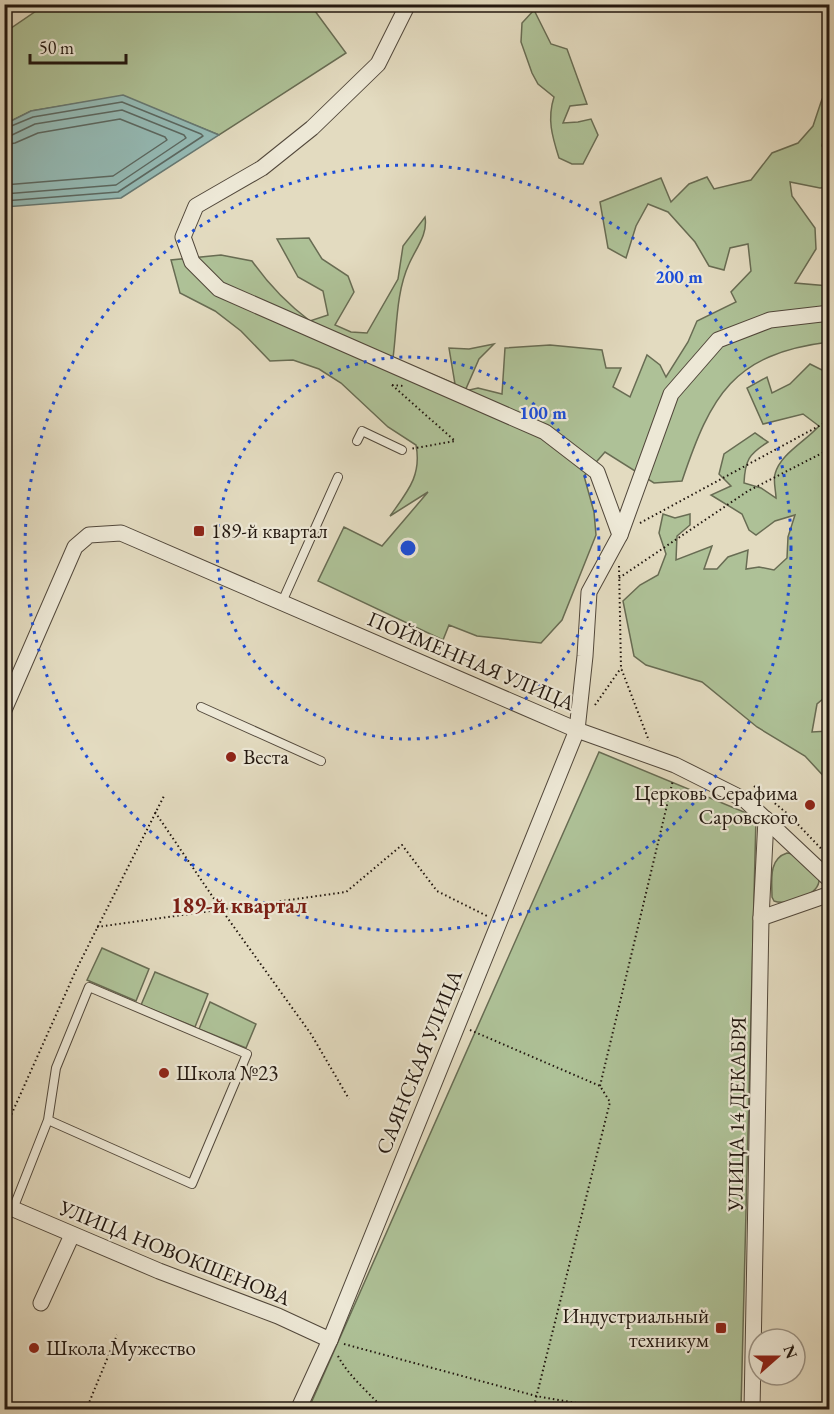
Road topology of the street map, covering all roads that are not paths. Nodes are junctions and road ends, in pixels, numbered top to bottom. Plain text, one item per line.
1 (408, 4) edge
2 (830, 313) edge
3 (357, 441) dead end
4 (402, 450) road end
5 (338, 477) dead end
6 (620, 535) junction
7 (282, 602) junction
8 (201, 706) dead end
9 (4, 710) edge
10 (577, 730) junction
11 (321, 761) dead end
12 (766, 819) junction
13 (830, 880) edge
14 (830, 894) edge
15 (761, 918) junction
16 (48, 1120) junction
17 (9, 1207) edge
18 (72, 1235) junction
19 (41, 1303) dead end
20 (330, 1340) junction
21 (298, 1410) edge
22 (752, 1410) edge

1 - 6 street
2 - 6 street, САЯНСКАЯ УЛИЦА
3 - 4 lane
5 - 7 lane
6 - 10 street, САЯНСКАЯ УЛИЦА
7 - 9 street, ПОЙМЕННАЯ УЛИЦА
7 - 10 street, ПОЙМЕННАЯ УЛИЦА
8 - 11 lane
10 - 12 street, ПОЙМЕННАЯ УЛИЦА
10 - 20 street, САЯНСКАЯ УЛИЦА
12 - 13 street, ПОЙМЕННАЯ УЛИЦА
12 - 15 street, УЛИЦА 14 ДЕКАБРЯ
14 - 15 street
15 - 22 street, УЛИЦА 14 ДЕКАБРЯ
16 - 16 lane
16 - 17 lane
17 - 18 street, УЛИЦА НОВОКШЕНОВА
18 - 19 street
18 - 20 street, УЛИЦА НОВОКШЕНОВА
20 - 21 street, САЯНСКАЯ УЛИЦА

